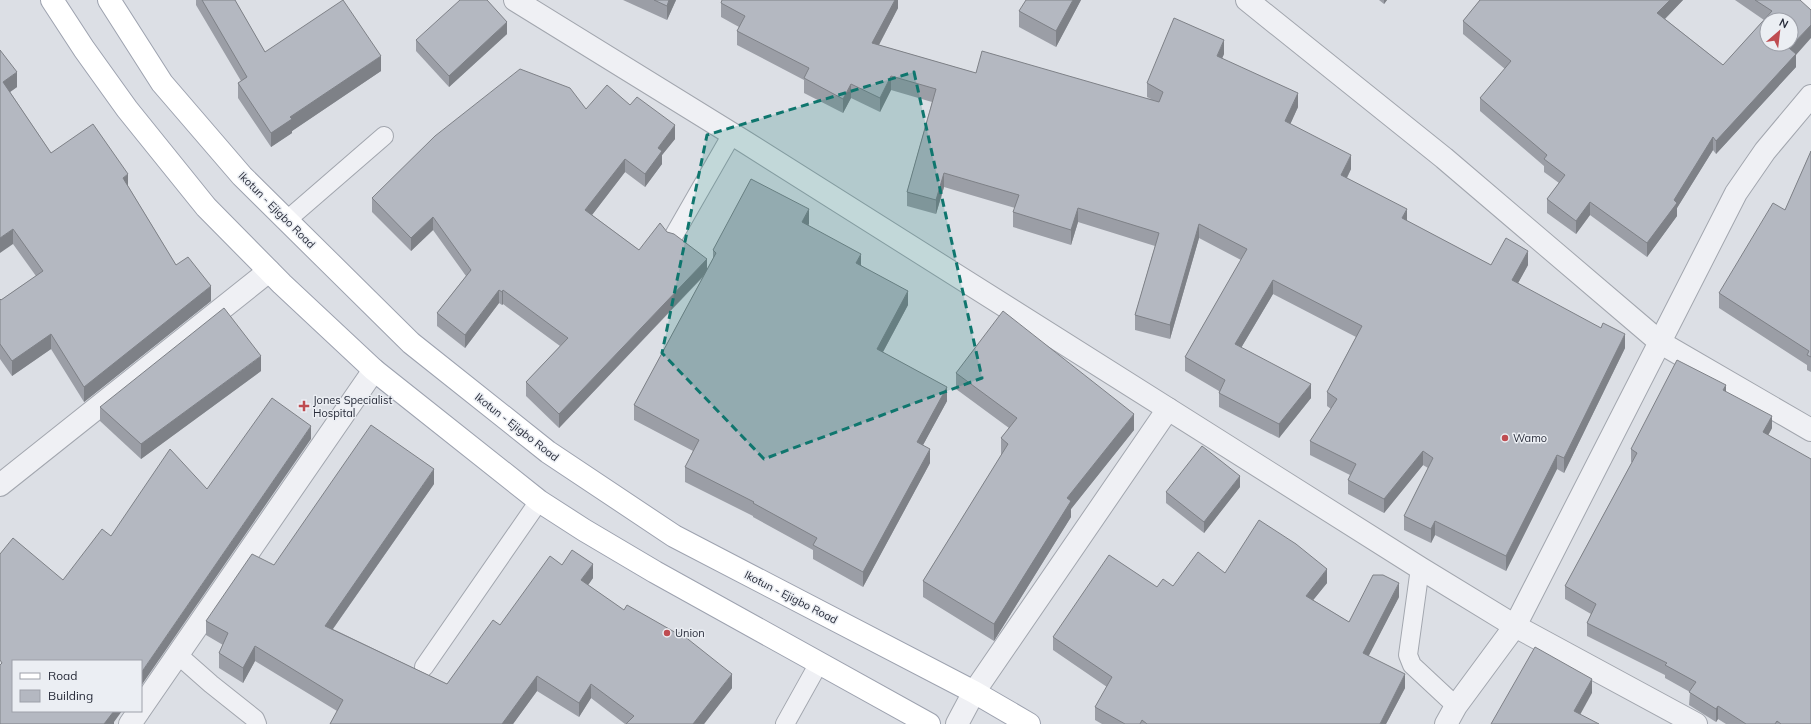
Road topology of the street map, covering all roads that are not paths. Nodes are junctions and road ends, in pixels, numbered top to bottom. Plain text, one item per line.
1 (52, 0) edge
2 (109, 0) edge
3 (515, 0) edge
4 (1246, 0) edge
5 (1802, 0) edge
6 (1811, 8) edge
7 (1811, 96) edge
8 (732, 134) junction
9 (384, 136) dead end
10 (287, 220) junction
11 (673, 237) edge
12 (269, 271) junction
13 (1661, 343) junction
14 (374, 370) junction
15 (1168, 409) junction
16 (1811, 430) edge
17 (0, 485) edge
18 (539, 501) junction
19 (1420, 568) junction
20 (1515, 626) junction
21 (177, 654) junction
22 (819, 663) junction
23 (424, 667) dead end
24 (974, 692) junction
25 (142, 706) edge
26 (138, 712) edge
27 (1451, 715) edge
28 (130, 724) edge
29 (257, 724) edge
30 (785, 724) edge
31 (929, 724) edge
32 (957, 724) edge
33 (1029, 724) edge
34 (1696, 724) edge

1 - 12 main road
2 - 10 main road, Ikotun - Ejigbo Road
3 - 8 street
4 - 13 street
5 - 6 street
7 - 13 street
8 - 11 lane
8 - 15 street
9 - 10 lane
10 - 24 main road, Ikotun - Ejigbo Road
12 - 14 main road
12 - 17 street
13 - 16 street
13 - 20 street
14 - 18 main road
14 - 21 street
15 - 19 street
15 - 24 street
18 - 22 main road
18 - 23 lane
19 - 20 street
19 - 27 lane
20 - 27 street
20 - 34 street
21 - 25 street
21 - 29 lane
22 - 30 lane
22 - 31 main road
24 - 32 street
24 - 33 main road, Ikotun - Ejigbo Road
26 - 28 street

